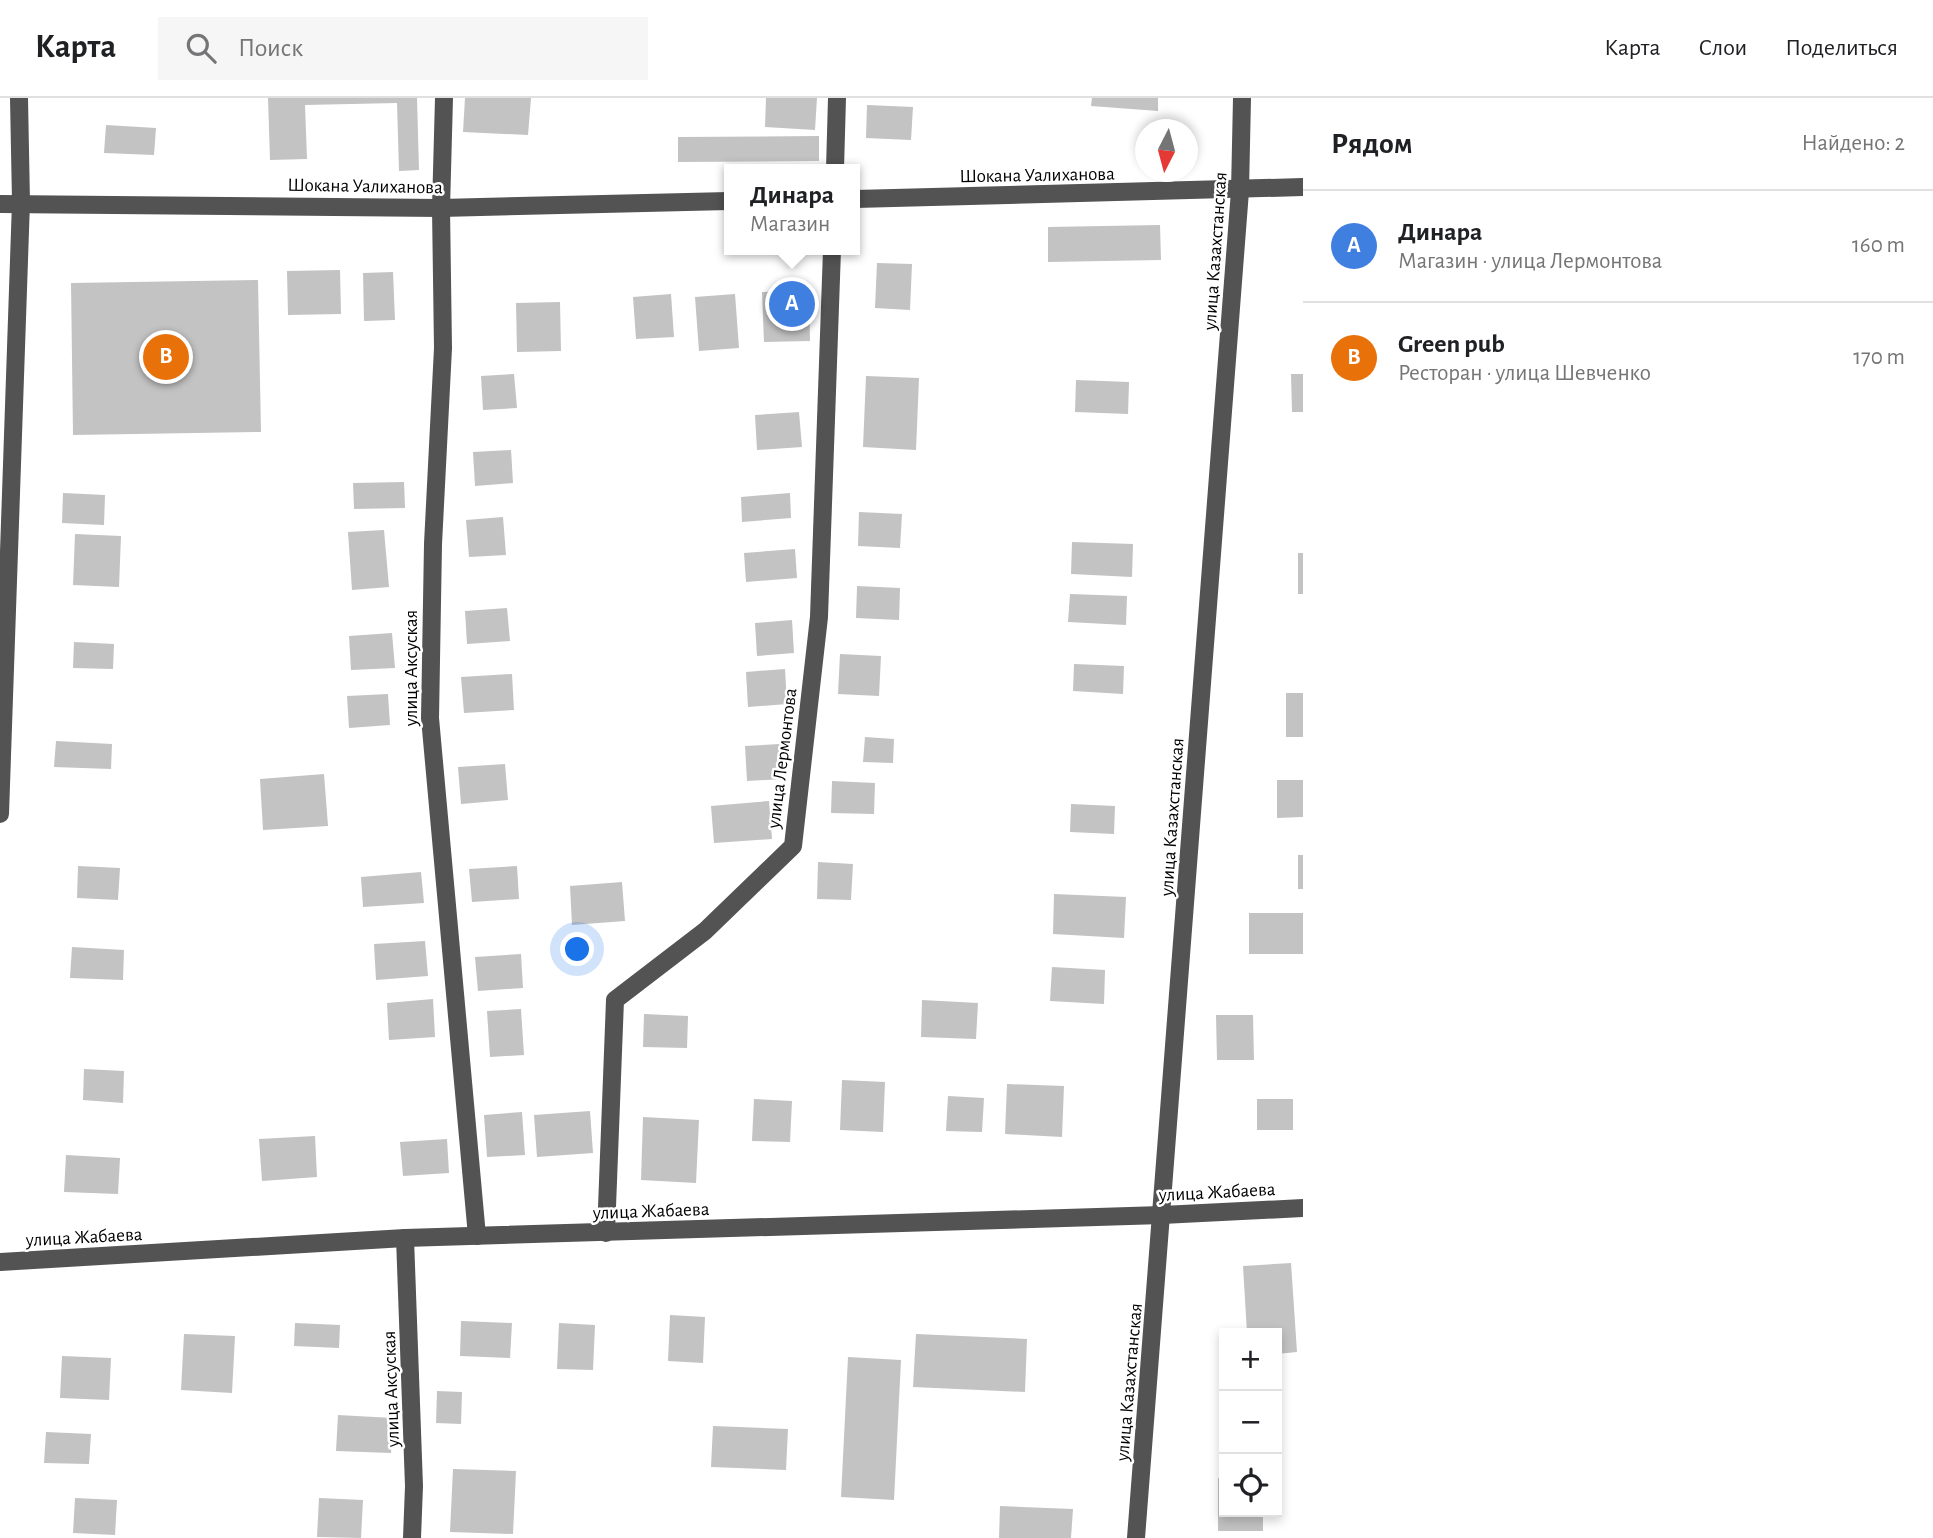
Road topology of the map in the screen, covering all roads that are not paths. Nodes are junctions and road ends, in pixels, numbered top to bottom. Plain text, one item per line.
1 (19, 98) edge
2 (444, 98) edge
3 (837, 98) edge
4 (1242, 98) edge
5 (835, 164) edge
6 (1303, 187) edge
7 (1240, 191) junction
8 (860, 199) edge
9 (724, 201) edge
10 (21, 202) junction
11 (0, 204) edge
12 (441, 208) junction
13 (832, 255) edge
14 (0, 787) edge
15 (0, 814) edge
16 (1303, 1208) edge
17 (1162, 1215) junction
18 (607, 1233) junction
19 (477, 1236) junction
20 (405, 1238) junction
21 (0, 1262) edge
22 (412, 1538) edge
23 (1136, 1538) edge

1 - 10 street
2 - 12 street, улица Аксуская
3 - 5 street
4 - 7 street, улица Казахстанская
6 - 7 street, Шокана Уалиханова
7 - 8 street, Шокана Уалиханова
7 - 17 street, улица Казахстанская
9 - 12 street, Шокана Уалиханова
10 - 11 street, Шокана Уалиханова
10 - 12 street, Шокана Уалиханова
10 - 14 street
12 - 19 street, улица Аксуская
13 - 18 street, улица Лермонтова
14 - 15 street
16 - 17 street, улица Жабаева
17 - 18 street, улица Жабаева
17 - 23 street, улица Казахстанская
18 - 19 street, улица Жабаева
19 - 20 street, улица Жабаева
20 - 21 street, улица Жабаева
20 - 22 street, улица Аксуская

